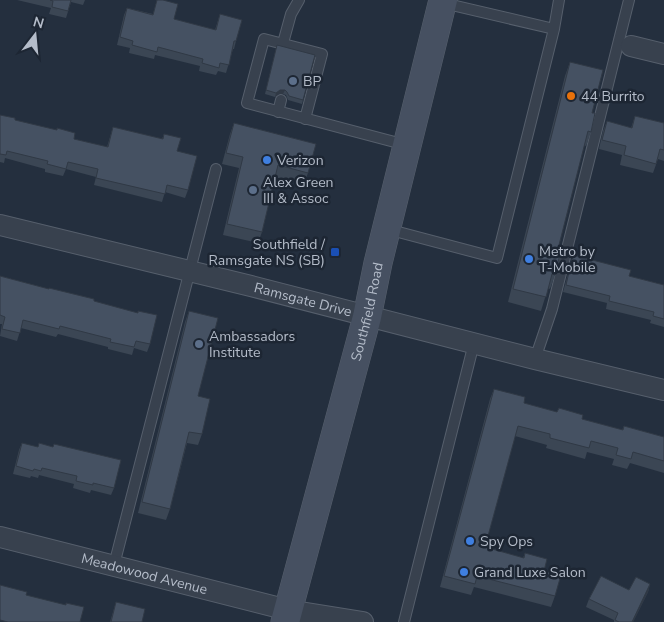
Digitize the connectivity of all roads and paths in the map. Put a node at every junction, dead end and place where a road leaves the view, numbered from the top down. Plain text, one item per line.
1 (299, 0) edge
2 (559, 0) edge
3 (629, 0) edge
4 (439, 1) edge
5 (554, 29) junction
6 (282, 44) junction
7 (631, 46) dead end
8 (664, 54) edge
9 (282, 100) dead end
10 (278, 112) junction
11 (305, 119) junction
12 (407, 145) junction
13 (216, 169) dead end
14 (0, 224) edge
15 (386, 228) junction
16 (190, 271) junction
17 (367, 317) junction
18 (474, 343) junction
19 (535, 359) junction
20 (664, 390) edge
21 (0, 538) edge
22 (114, 565) junction
23 (287, 616) edge
24 (363, 622) edge
25 (404, 622) edge

1 - 6 lane
2 - 5 lane
3 - 19 lane
4 - 5 lane
4 - 12 main road, Southfield Road
5 - 15 lane
6 - 10 lane
6 - 11 lane
7 - 8 street
9 - 10 lane
10 - 11 lane
11 - 12 lane
12 - 15 main road, Southfield Road
13 - 16 lane
14 - 16 street, Ramsgate Drive
15 - 17 main road, Southfield Road
16 - 17 street, Ramsgate Drive
16 - 22 lane
17 - 18 street, Ramsgate Drive
17 - 23 main road, Southfield Road
18 - 19 street, Ramsgate Drive
18 - 25 lane
19 - 20 street, Ramsgate Drive
21 - 22 street, Meadowood Avenue
22 - 23 street, Meadowood Avenue
23 - 24 street, Meadowood Avenue

